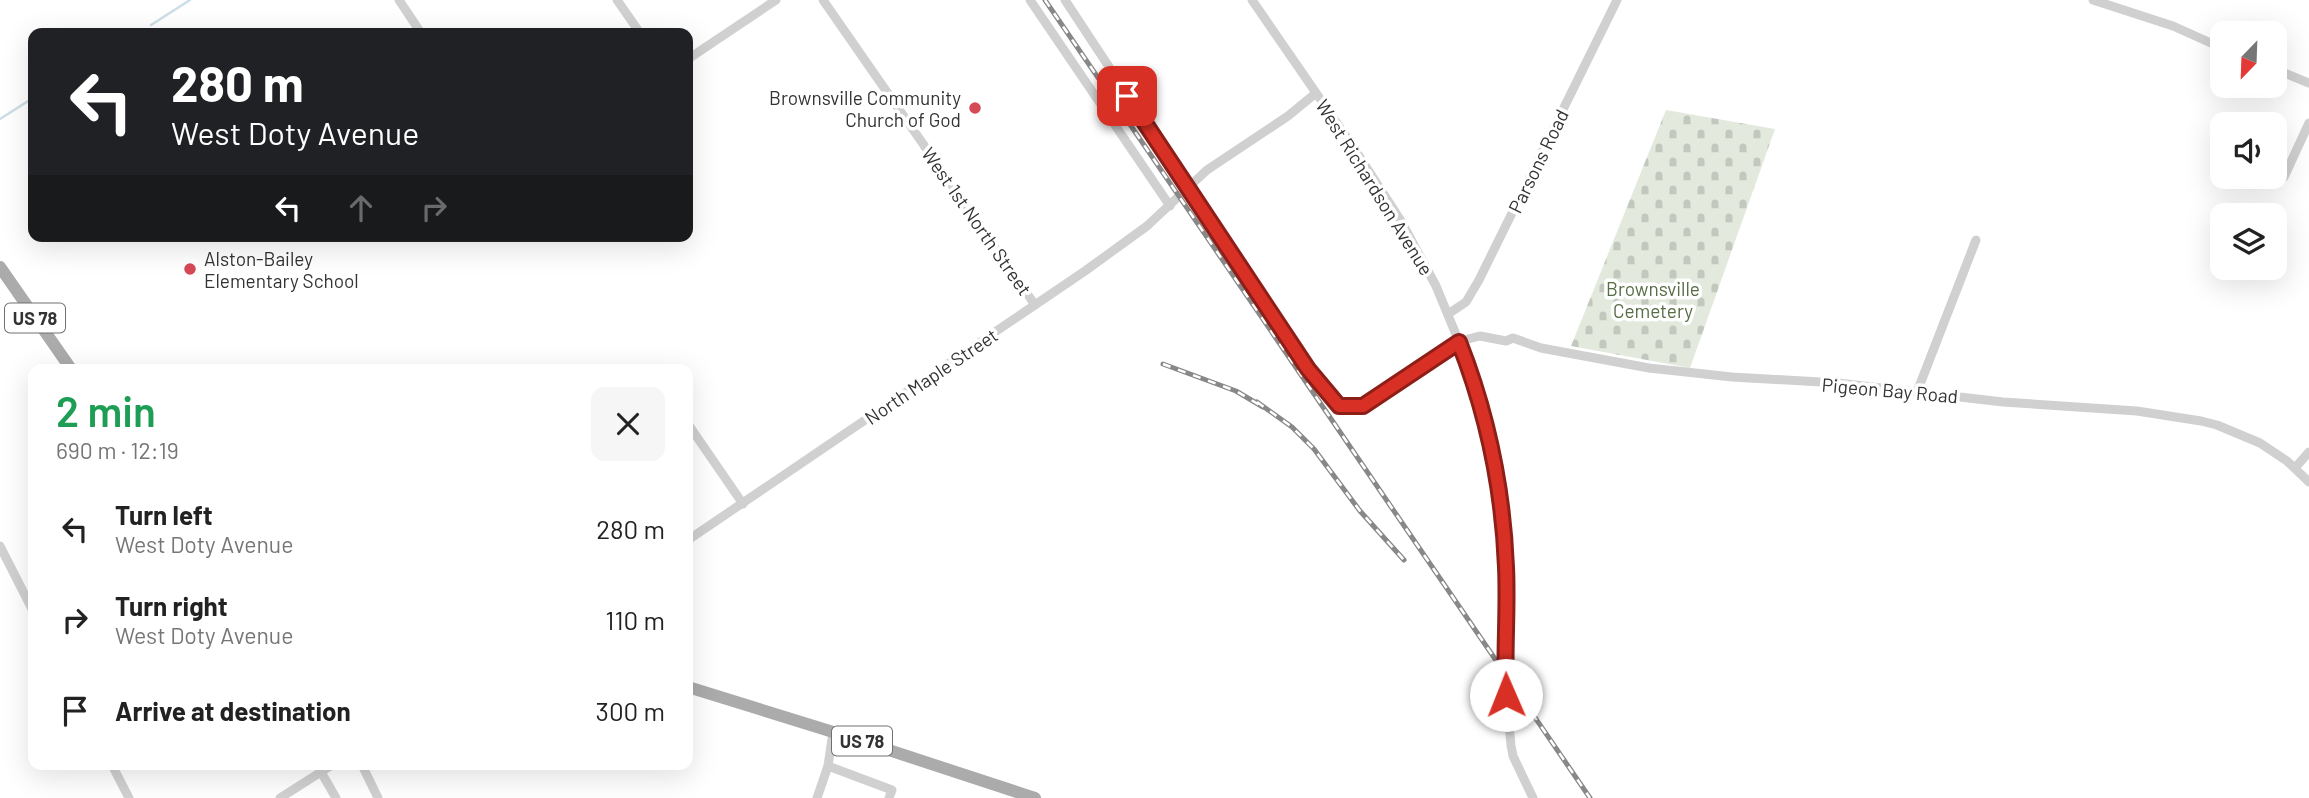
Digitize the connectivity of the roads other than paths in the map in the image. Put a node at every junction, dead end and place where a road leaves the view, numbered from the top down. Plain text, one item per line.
1 (399, 0) edge
2 (617, 0) edge
3 (776, 0) edge
4 (823, 0) edge
5 (1030, 0) edge
6 (1065, 0) edge
7 (1252, 0) edge
8 (1617, 0) edge
9 (2093, 0) edge
10 (418, 28) edge
11 (637, 28) edge
12 (2210, 43) edge
13 (693, 56) edge
14 (2287, 74) edge
15 (2309, 83) edge
16 (1316, 93) junction
17 (2309, 123) edge
18 (2287, 171) edge
19 (1187, 188) junction
20 (1170, 206) junction
21 (1976, 240) dead end
22 (0, 267) edge
23 (1035, 305) junction
24 (1448, 314) junction
25 (1459, 342) junction
26 (68, 364) edge
27 (1917, 392) junction
28 (693, 431) edge
29 (2309, 452) edge
30 (2295, 468) junction
31 (2309, 482) edge
32 (743, 504) junction
33 (693, 537) edge
34 (0, 546) edge
35 (28, 601) edge
36 (693, 689) edge
37 (833, 732) junction
38 (828, 766) junction
39 (115, 770) edge
40 (324, 770) edge
41 (364, 770) edge
42 (321, 772) junction
43 (817, 797) edge
44 (130, 798) edge
45 (279, 798) edge
46 (336, 798) edge
47 (378, 798) edge
48 (889, 798) edge
49 (1035, 798) edge
50 (1533, 798) edge

1 - 10 street
2 - 11 street
3 - 13 street
4 - 23 street, West 1st North Street
5 - 20 street
6 - 19 street
7 - 16 street, West Richardson Avenue
8 - 24 street, Parsons Road
9 - 12 street
14 - 15 street
16 - 19 street, North Maple Street
16 - 24 street, West Richardson Avenue
17 - 18 street
19 - 20 street, North Maple Street
19 - 25 street
20 - 23 street, North Maple Street
21 - 27 street
22 - 26 main road, US 78
23 - 32 street, North Maple Street
24 - 25 street, West Richardson Avenue
25 - 27 street, Pigeon Bay Road
25 - 50 street, West Richardson Avenue
27 - 30 street, Pigeon Bay Road
28 - 32 street
29 - 30 street
30 - 31 street, Pigeon Bay Road
32 - 33 street, North Maple Street
34 - 35 street
36 - 37 main road, US 78
37 - 38 street
37 - 49 main road, US 78
38 - 43 street
38 - 48 street
39 - 44 street
40 - 42 street
41 - 47 street
42 - 45 street
42 - 46 street

